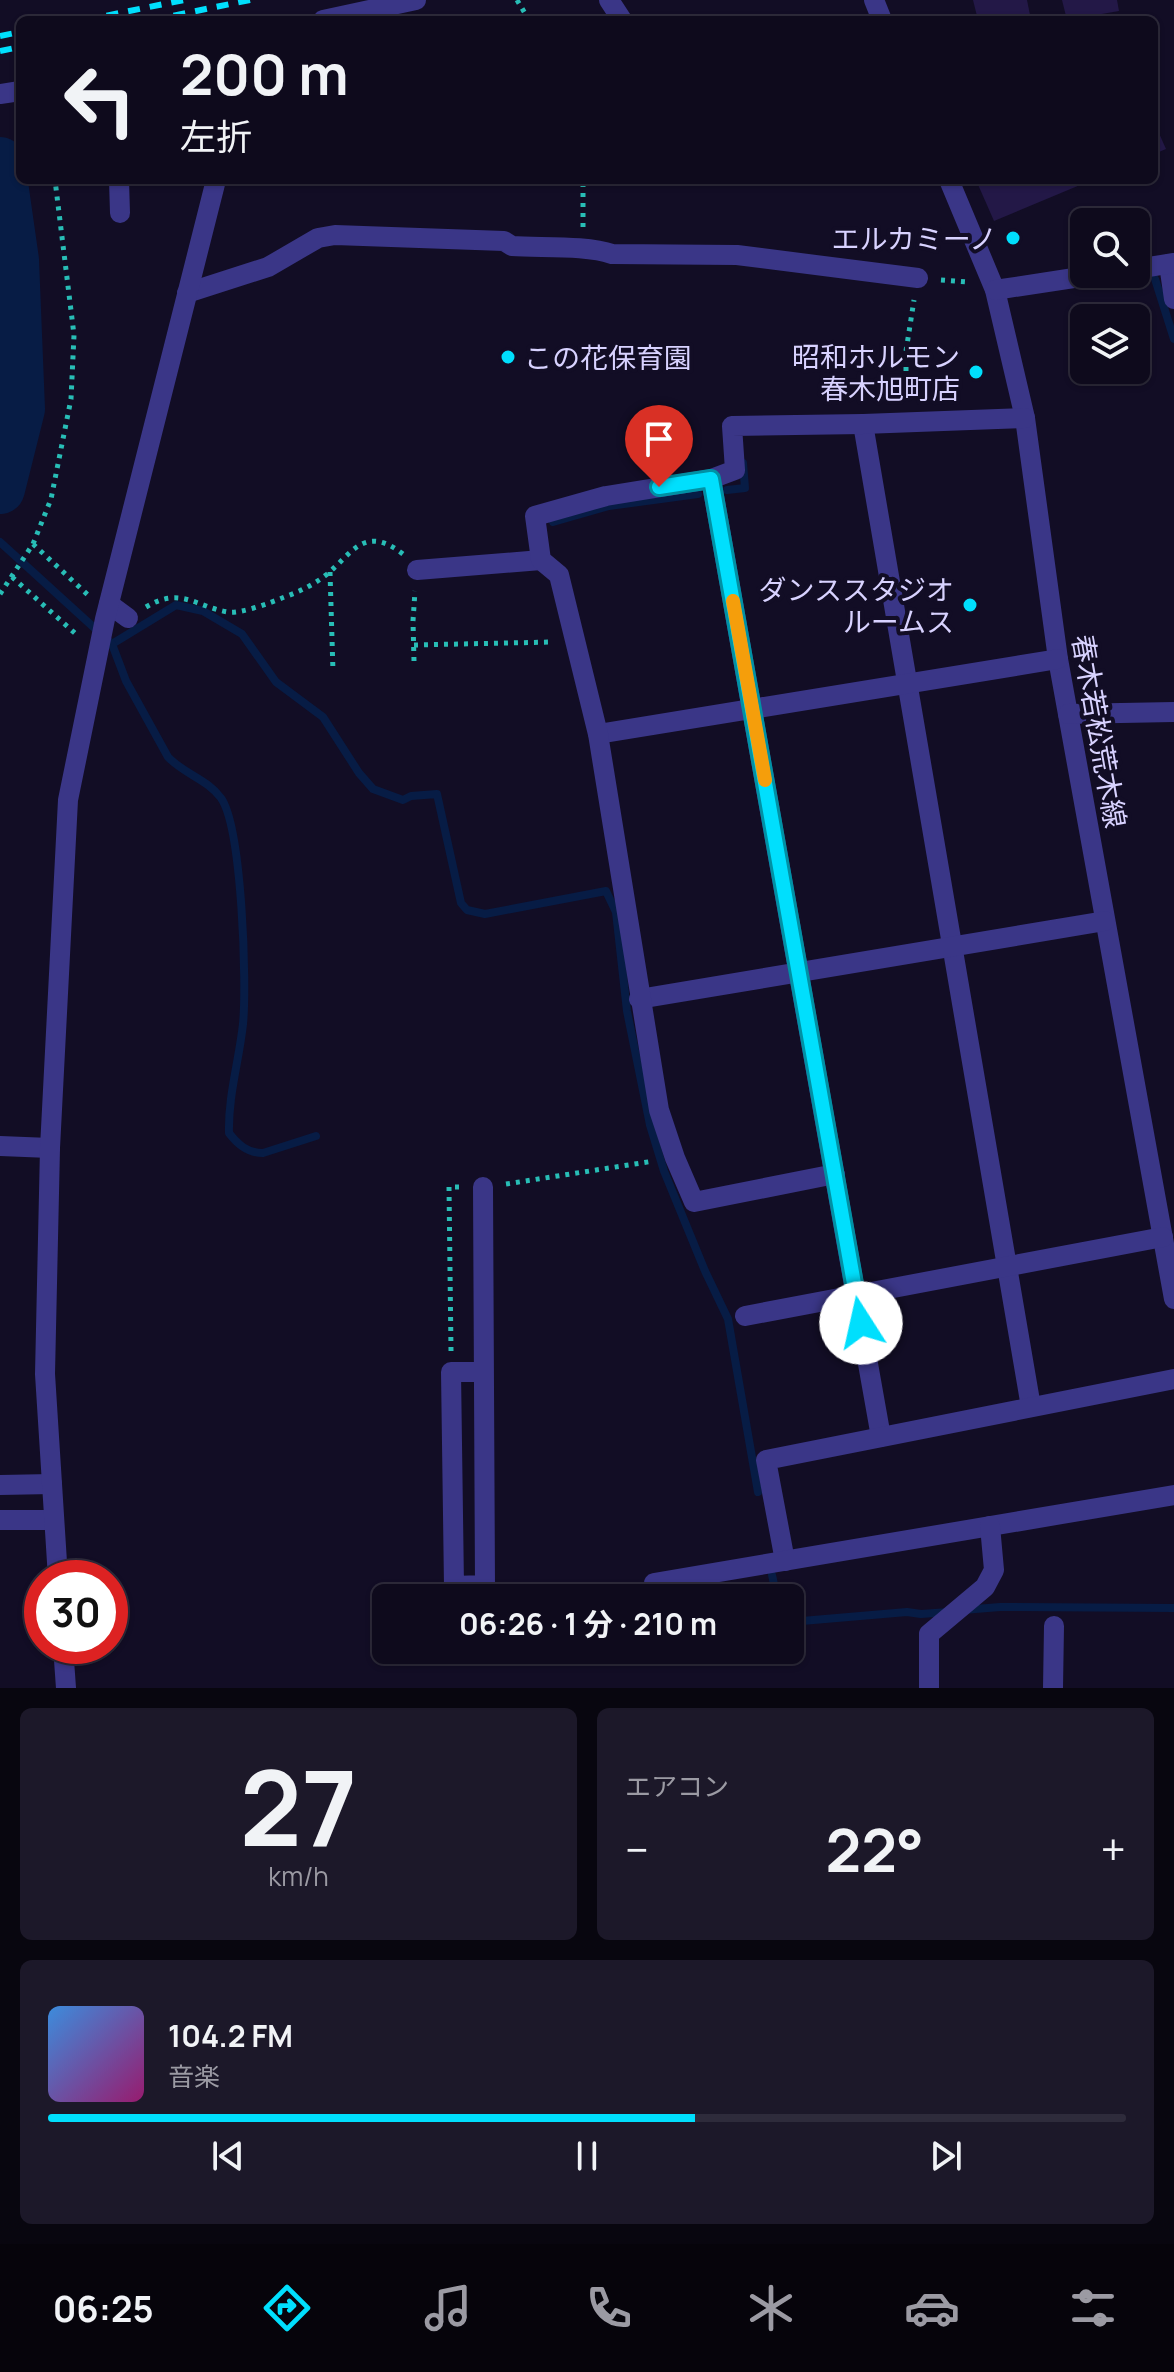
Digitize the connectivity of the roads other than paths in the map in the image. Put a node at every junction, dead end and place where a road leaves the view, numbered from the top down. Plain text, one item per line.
1 (416, 0) edge
2 (342, 16) edge
3 (119, 184) edge
4 (215, 184) edge
5 (951, 184) edge
6 (120, 213) dead end
7 (1172, 263) edge
8 (1150, 267) edge
9 (918, 278) road end
10 (1070, 278) edge
11 (994, 287) junction
12 (187, 293) junction
13 (1174, 299) edge
14 (1025, 418) junction
15 (863, 424) junction
16 (711, 479) junction
17 (541, 560) junction
18 (417, 570) road end
19 (107, 611) junction
20 (128, 618) road end
21 (1058, 659) junction
22 (907, 683) junction
23 (752, 709) junction
24 (1174, 712) edge
25 (1068, 714) junction
26 (598, 734) junction
27 (1105, 921) junction
28 (953, 947) junction
29 (799, 972) junction
30 (639, 999) junction
31 (0, 1146) edge
32 (50, 1148) junction
33 (835, 1174) junction
34 (483, 1187) road end
35 (1168, 1248) edge
36 (1007, 1267) junction
37 (856, 1295) junction
38 (1174, 1299) edge
39 (745, 1316) dead end
40 (483, 1372) junction
41 (1174, 1379) edge
42 (1031, 1407) junction
43 (881, 1437) junction
44 (52, 1484) junction
45 (0, 1485) edge
46 (1174, 1495) edge
47 (0, 1520) edge
48 (54, 1520) junction
49 (990, 1526) junction
50 (57, 1560) edge
51 (785, 1561) junction
52 (654, 1583) dead end
53 (1054, 1626) dead end
54 (64, 1664) edge
55 (66, 1688) edge
56 (929, 1688) edge
57 (1053, 1688) edge

1 - 2 street
3 - 6 street
4 - 12 street
5 - 11 street, 春木若松荒木線
7 - 8 street
7 - 13 street
9 - 12 street
10 - 11 street
11 - 14 street, 春木若松荒木線
12 - 19 street
14 - 15 street
14 - 21 street, 春木若松荒木線
15 - 16 street
15 - 22 street
16 - 17 street
16 - 23 street
17 - 18 street
17 - 26 street
19 - 20 street
19 - 32 street
21 - 22 street
21 - 25 street, 春木若松荒木線
22 - 23 street
22 - 28 street
23 - 26 street
23 - 29 street
24 - 25 street
25 - 27 street, 春木若松荒木線
26 - 30 street
27 - 28 street
27 - 35 street, 春木若松荒木線
28 - 29 street
28 - 36 street
29 - 30 street
29 - 33 street
30 - 33 street
31 - 32 street
32 - 44 street
33 - 37 street
34 - 40 street
35 - 36 street
35 - 38 street, 春木若松荒木線
36 - 37 street
36 - 42 street
37 - 39 street
37 - 43 street
40 - 40 street
41 - 42 street
42 - 43 street
43 - 51 street
44 - 45 street
44 - 48 street
46 - 49 street
47 - 48 street
48 - 50 street
49 - 51 street
49 - 56 street
51 - 52 street
53 - 57 street
54 - 55 street

